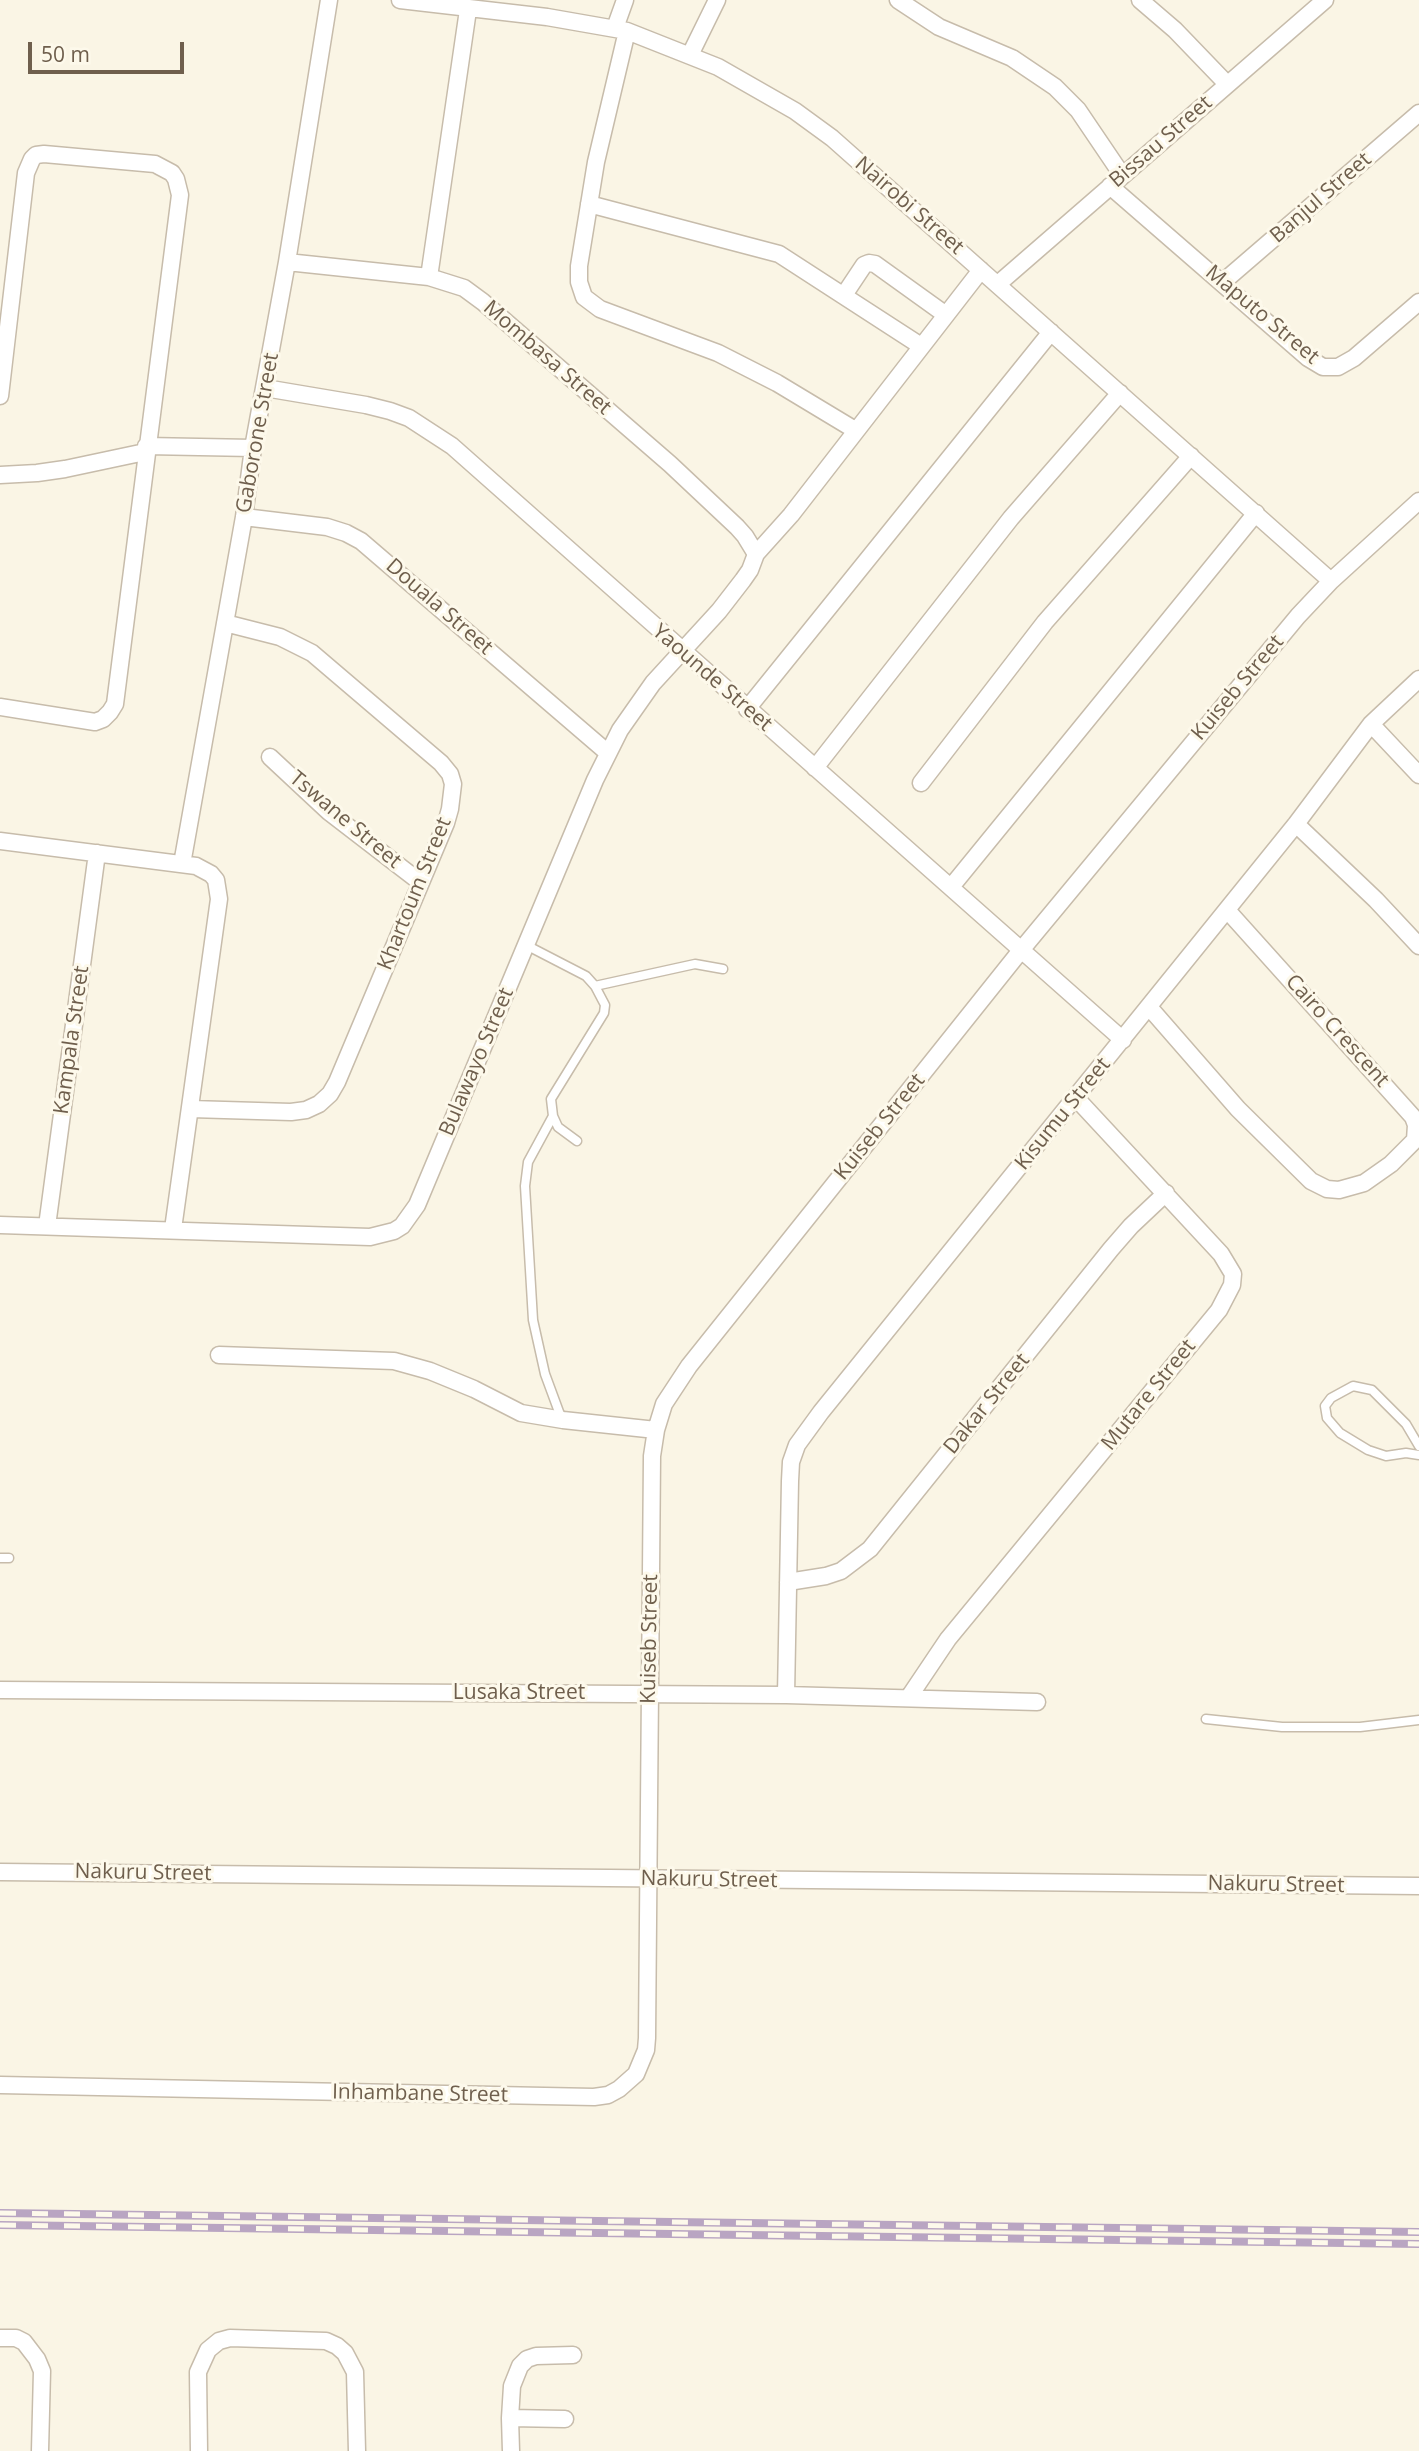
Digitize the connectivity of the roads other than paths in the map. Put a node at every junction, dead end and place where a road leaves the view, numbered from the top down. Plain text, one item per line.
1 (329, 0) edge
2 (400, 0) edge
3 (625, 0) edge
4 (717, 0) edge
5 (898, 0) edge
6 (1140, 0) edge
7 (1325, 0) edge
8 (468, 10) junction
9 (621, 29) junction
10 (690, 55) junction
11 (1227, 84) junction
12 (1419, 113) edge
13 (1122, 175) junction
14 (1110, 186) junction
15 (589, 204) junction
16 (287, 262) junction
17 (981, 270) junction
18 (429, 277) junction
19 (1223, 282) junction
20 (998, 285) junction
21 (844, 295) junction
22 (1419, 302) edge
23 (946, 315) junction
24 (1051, 332) junction
25 (921, 346) junction
26 (265, 388) junction
27 (1120, 393) junction
28 (0, 397) edge
29 (855, 430) junction
30 (253, 448) junction
31 (146, 449) junction
32 (1191, 456) junction
33 (0, 475) edge
34 (1419, 501) edge
35 (1256, 513) junction
36 (244, 517) junction
37 (756, 554) junction
38 (1331, 581) junction
39 (225, 624) junction
40 (681, 651) junction
41 (1419, 679) edge
42 (0, 707) edge
43 (747, 709) junction
44 (1371, 724) junction
45 (608, 752) junction
46 (270, 757) dead end
47 (815, 768) junction
48 (1419, 775) edge
49 (921, 783) dead end
50 (1296, 824) junction
51 (0, 841) edge
52 (97, 853) junction
53 (183, 864) junction
54 (421, 882) junction
55 (951, 887) junction
56 (1227, 910) junction
57 (526, 944) junction
58 (1419, 946) edge
59 (1022, 949) junction
60 (723, 969) dead end
61 (595, 986) junction
62 (1149, 1007) junction
63 (1123, 1040) junction
64 (1076, 1098) junction
65 (191, 1109) junction
66 (553, 1115) junction
67 (577, 1141) dead end
68 (1166, 1193) junction
69 (0, 1225) edge
70 (47, 1226) junction
71 (173, 1229) junction
72 (219, 1355) dead end
73 (562, 1420) junction
74 (656, 1430) junction
75 (1419, 1446) edge
76 (1419, 1455) edge
77 (788, 1582) junction
78 (0, 1690) edge
79 (649, 1694) junction
80 (786, 1695) junction
81 (909, 1697) junction
82 (1037, 1702) dead end
83 (1206, 1719) dead end
84 (1419, 1720) edge
85 (0, 1872) edge
86 (647, 1879) junction
87 (1419, 1886) edge
88 (0, 2085) edge
89 (0, 2338) edge
90 (573, 2355) dead end
91 (510, 2418) junction
92 (565, 2419) dead end
93 (40, 2451) edge
94 (199, 2451) edge
95 (357, 2451) edge
96 (511, 2451) edge

1 - 16 street, Gaborone Street
2 - 8 street, Nairobi Street
3 - 9 street
4 - 10 street
5 - 13 street
6 - 11 street
7 - 11 street, Bissau Street
8 - 9 street, Nairobi Street
8 - 18 street
9 - 10 street, Nairobi Street
9 - 15 street
10 - 17 street, Nairobi Street
11 - 13 street, Bissau Street
12 - 19 street, Banjul Street
13 - 14 street, Bissau Street
14 - 19 street, Maputo Street
14 - 20 street, Bissau Street
15 - 21 street
15 - 29 street
16 - 18 street, Mombasa Street
16 - 26 street, Gaborone Street
17 - 20 street, Nairobi Street
17 - 23 street, Bulawayo Street
18 - 37 street, Mombasa Street
19 - 22 street, Maputo Street
20 - 24 street, Nairobi Street
21 - 23 street
21 - 25 street
23 - 25 street, Bulawayo Street
24 - 27 street, Nairobi Street
24 - 43 street
25 - 29 street, Bulawayo Street
26 - 30 street, Gaborone Street
26 - 40 street, Yaounde Street
27 - 32 street, Nairobi Street
27 - 47 street
28 - 31 street
29 - 37 street, Bulawayo Street
30 - 31 street
30 - 36 street, Gaborone Street
31 - 33 street
31 - 42 street
32 - 35 street, Nairobi Street
32 - 49 street
34 - 38 street, Kuiseb Street
35 - 38 street, Nairobi Street
35 - 55 street
36 - 39 street, Gaborone Street
36 - 45 street, Douala Street
37 - 40 street, Bulawayo Street
38 - 59 street, Kuiseb Street
39 - 53 street, Gaborone Street
39 - 54 street, Khartoum Street
40 - 43 street, Yaounde Street
40 - 45 street, Bulawayo Street
41 - 44 street, Kisumu Street
43 - 47 street, Yaounde Street
44 - 48 street
44 - 50 street, Kisumu Street
45 - 57 street, Bulawayo Street
46 - 54 street, Tswane Street
47 - 55 street, Yaounde Street
50 - 56 street, Kisumu Street
50 - 58 street
51 - 52 street
52 - 53 street
52 - 70 street, Kampala Street
53 - 65 street
54 - 65 street, Khartoum Street
55 - 59 street, Yaounde Street
56 - 62 street, Kisumu Street
56 - 62 street, Cairo Crescent
57 - 61 lane
57 - 71 street, Bulawayo Street
59 - 63 street, Yaounde Street
59 - 74 street, Kuiseb Street
60 - 61 lane
61 - 66 lane
62 - 63 street, Kisumu Street
63 - 64 street, Kisumu Street
64 - 68 street, Mutare Street
64 - 77 street, Kisumu Street
65 - 71 street
66 - 67 lane
66 - 73 lane
68 - 77 street, Dakar Street
68 - 81 street, Mutare Street
69 - 70 street, Bulawayo Street
70 - 71 street, Bulawayo Street
72 - 73 street
73 - 74 street
74 - 79 street, Kuiseb Street
75 - 76 lane
77 - 80 street, Kisumu Street
78 - 79 street, Lusaka Street
79 - 80 street, Lusaka Street
79 - 86 street, Kuiseb Street
80 - 81 street, Lusaka Street
81 - 82 street, Lusaka Street
83 - 84 lane
85 - 86 street, Nakuru Street
86 - 87 street, Nakuru Street
86 - 88 street, Inhambane Street
89 - 93 street
90 - 91 street
91 - 92 street
91 - 96 street
94 - 95 street

